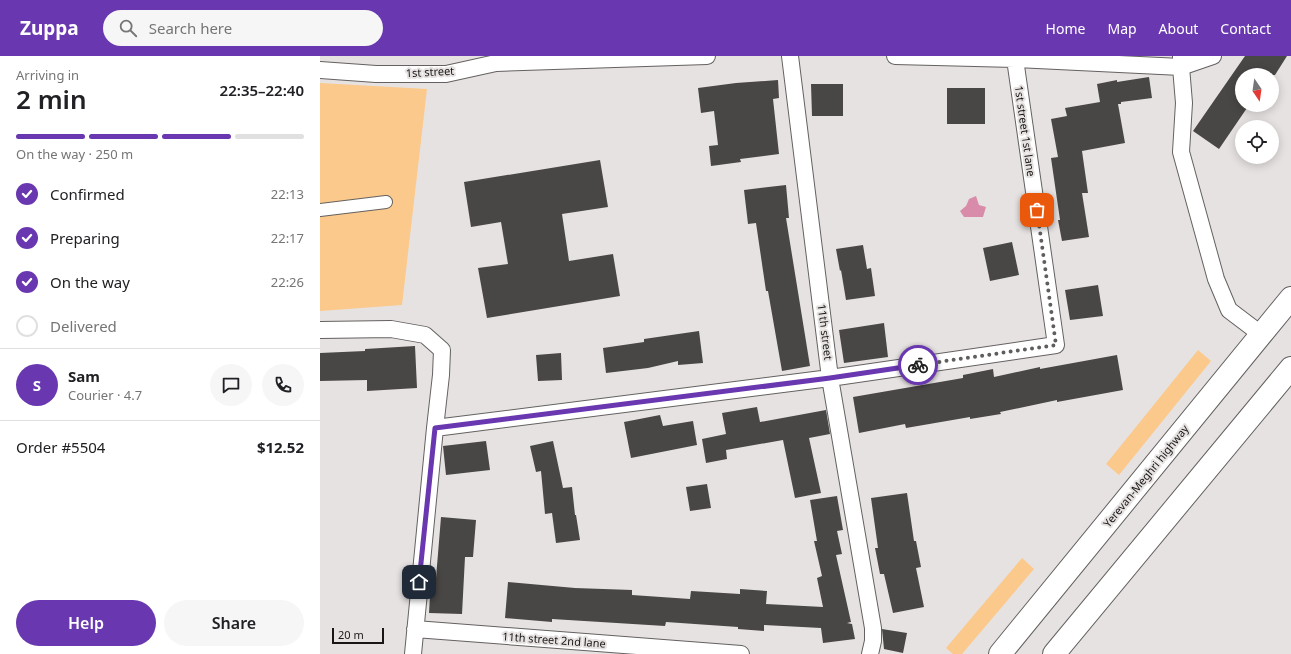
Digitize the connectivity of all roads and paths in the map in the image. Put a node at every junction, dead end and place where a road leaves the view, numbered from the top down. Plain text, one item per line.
1 (707, 56) edge
2 (790, 56) edge
3 (895, 56) edge
4 (1213, 56) edge
5 (1015, 59) junction
6 (1181, 62) edge
7 (320, 70) edge
8 (386, 202) dead end
9 (320, 210) edge
10 (1291, 298) edge
11 (320, 330) edge
12 (1262, 335) junction
13 (1291, 368) edge
14 (830, 378) junction
15 (435, 428) junction
16 (415, 629) junction
17 (413, 654) edge
18 (741, 654) edge
19 (870, 654) edge
20 (1000, 654) edge
21 (1054, 654) edge

1 - 7 street, 1st street
2 - 14 street, 11th street
3 - 5 street
4 - 6 street
5 - 6 street
5 - 14 street, 1st street 1st lane
6 - 12 street
8 - 9 street
10 - 12 highway, Yerevan-Meghri highway
11 - 15 street
12 - 20 highway, Yerevan-Meghri highway
13 - 21 highway
14 - 15 street
14 - 19 street, 11th street
15 - 16 street
16 - 17 street
16 - 18 street, 11th street 2nd lane

